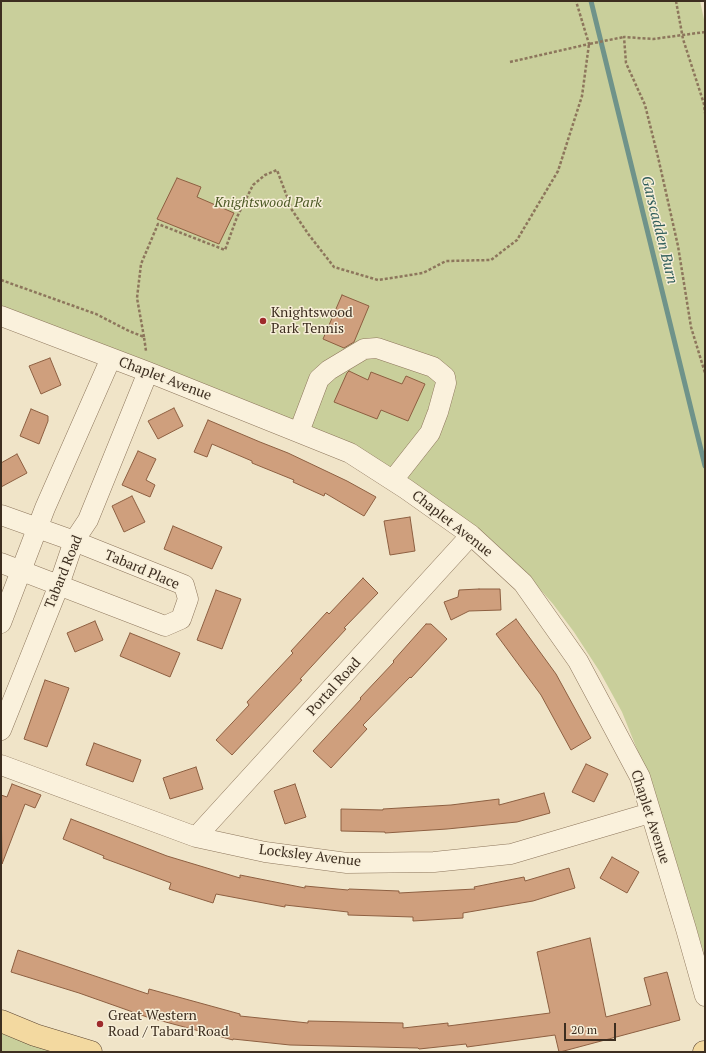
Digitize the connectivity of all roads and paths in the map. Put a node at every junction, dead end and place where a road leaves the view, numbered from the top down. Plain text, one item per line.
1 (576, 1) edge
2 (676, 1) edge
3 (705, 32) edge
4 (682, 35) junction
5 (624, 37) junction
6 (588, 44) junction
7 (510, 62) dead end
8 (705, 113) edge
9 (1, 280) edge
10 (1, 316) edge
11 (144, 337) junction
12 (111, 358) junction
13 (148, 372) junction
14 (705, 373) edge
15 (299, 432) junction
16 (393, 480) junction
17 (1, 515) edge
18 (37, 528) junction
19 (471, 535) junction
20 (74, 541) junction
21 (1, 563) edge
22 (21, 571) junction
23 (59, 585) junction
24 (1, 623) edge
25 (1, 730) edge
26 (1, 765) edge
27 (650, 813) junction
28 (196, 837) junction
29 (705, 996) edge
30 (1, 1021) edge
31 (90, 1052) edge

1 - 6 path
2 - 4 path
3 - 4 path
4 - 5 path
4 - 8 path
5 - 6 path
5 - 14 path
6 - 7 path
6 - 11 path
9 - 11 path
10 - 12 street, Chaplet Avenue
11 - 13 path
12 - 13 street, Chaplet Avenue
12 - 18 street
13 - 15 street, Chaplet Avenue
13 - 20 street, Tabard Road
15 - 16 street, Chaplet Avenue
15 - 16 street
16 - 19 street, Chaplet Avenue
17 - 18 street, Tabard Place
18 - 20 street, Tabard Place
18 - 22 street
19 - 27 street, Chaplet Avenue
19 - 28 street, Portal Road
20 - 23 street, Tabard Road
20 - 23 street, Tabard Place
21 - 22 street, Tabard Place
22 - 23 street, Tabard Place
22 - 24 street
23 - 25 street, Tabard Road
26 - 28 street, Locksley Avenue
27 - 28 street, Locksley Avenue
27 - 29 street, Chaplet Avenue
30 - 31 main road

